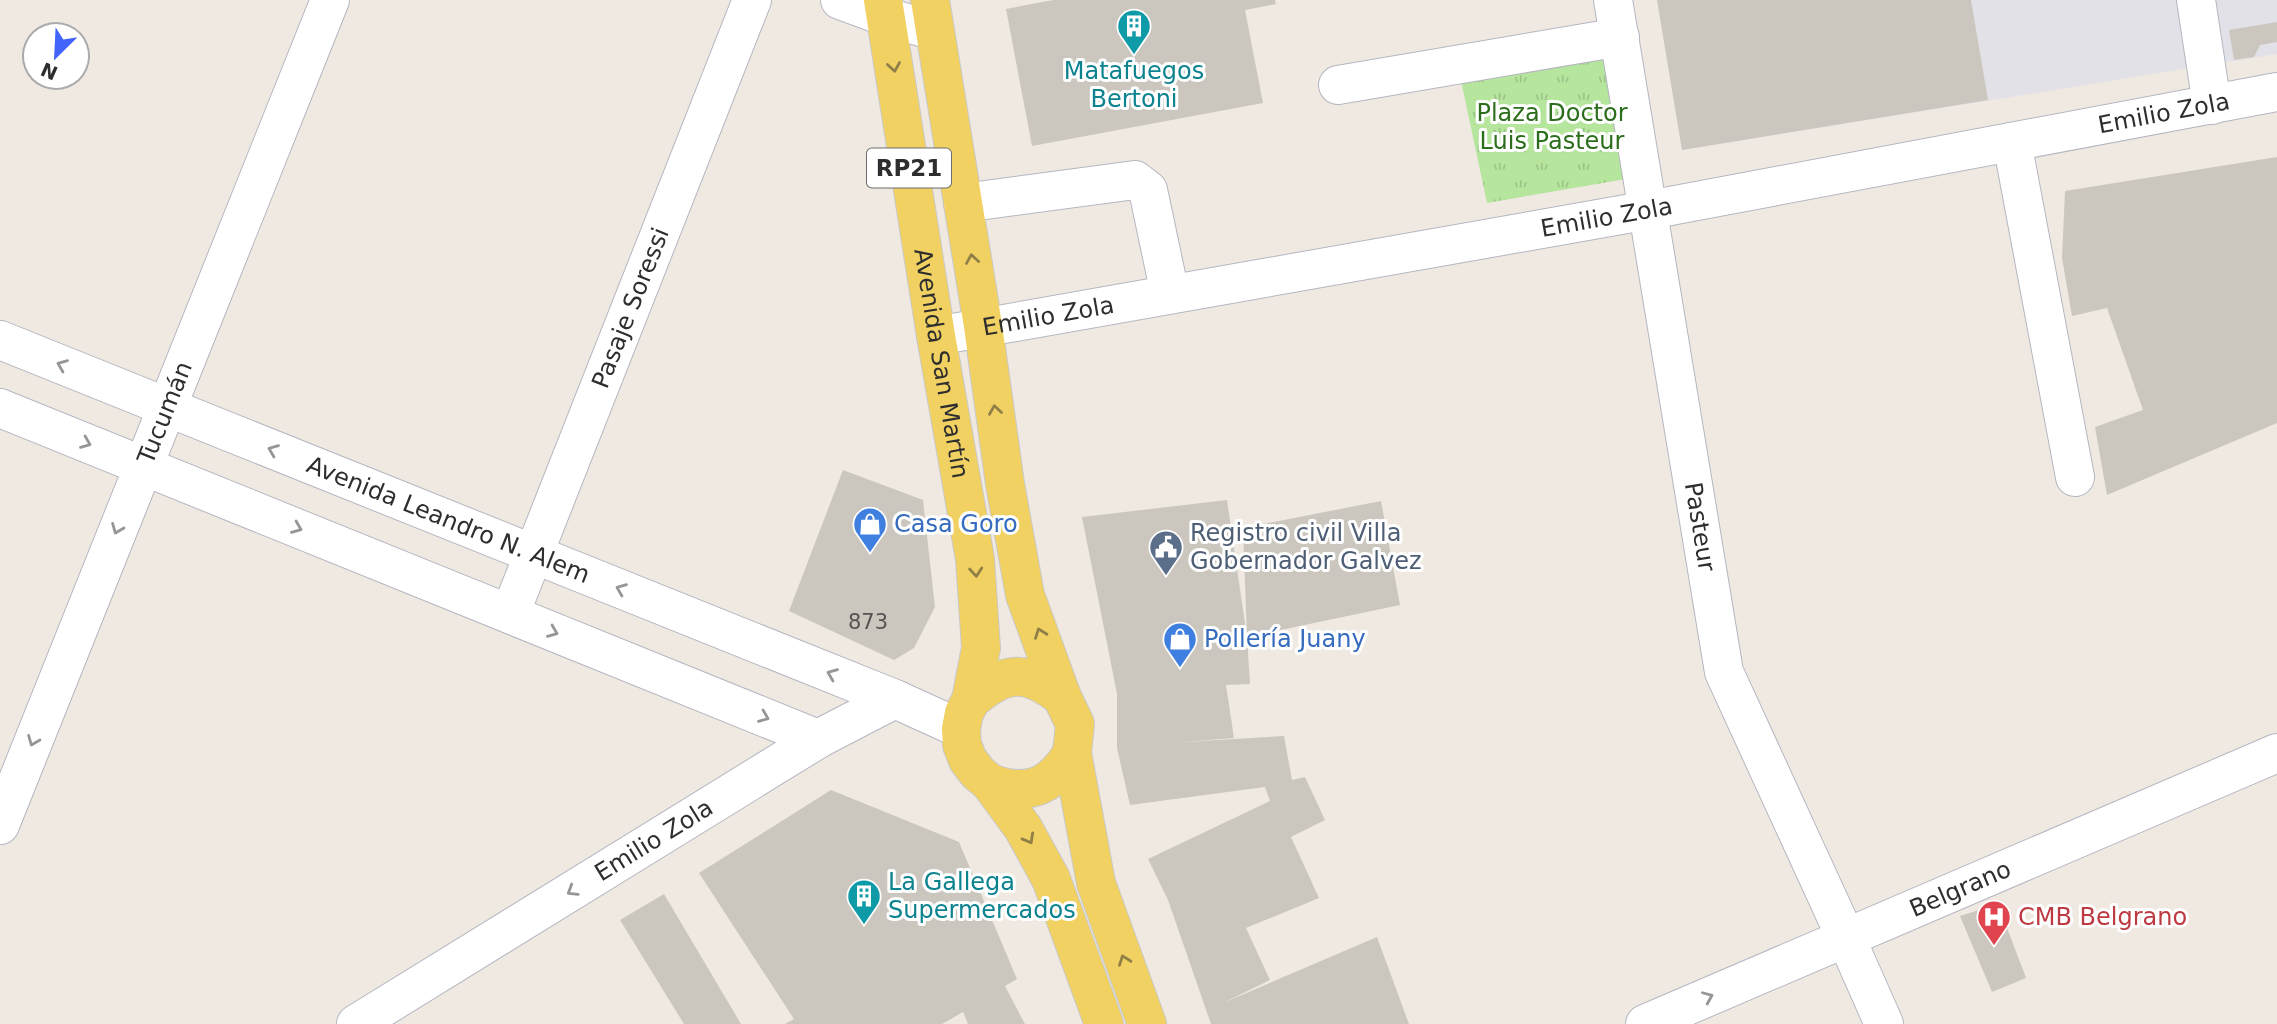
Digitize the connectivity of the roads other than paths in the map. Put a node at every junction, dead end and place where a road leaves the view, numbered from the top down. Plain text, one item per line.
1 (330, 0) edge
2 (752, 0) edge
3 (840, 0) edge
4 (1613, 0) edge
5 (2196, 0) edge
6 (885, 9) edge
7 (933, 16) edge
8 (1620, 37) junction
9 (1338, 85) dead end
10 (2277, 92) edge
11 (2212, 105) junction
12 (2012, 142) junction
13 (963, 202) junction
14 (1648, 210) junction
15 (1170, 294) junction
16 (983, 326) junction
17 (936, 336) junction
18 (0, 340) edge
19 (166, 406) junction
20 (0, 408) edge
21 (142, 466) junction
22 (2075, 477) dead end
23 (534, 555) junction
24 (510, 614) junction
25 (1062, 697) junction
26 (895, 699) junction
27 (966, 714) junction
28 (818, 739) junction
29 (1072, 753) junction
30 (2277, 753) edge
31 (990, 783) junction
32 (0, 825) edge
33 (1846, 938) junction
34 (402, 1013) edge
35 (356, 1024) edge
36 (1104, 1024) edge
37 (1147, 1024) edge
38 (1645, 1024) edge
39 (1884, 1024) edge

1 - 19 street, Tucumán
2 - 23 street, Pasaje Soressi
3 - 6 street
4 - 8 street, Pasteur
5 - 11 street
6 - 7 street
6 -> 17 main road, Avenida San Martín / RP21
7 - 13 main road, Avenida San Martín / RP21
8 - 9 street
8 - 14 street, Pasteur
10 - 11 street, Emilio Zola
11 - 12 street, Emilio Zola
12 - 14 street, Emilio Zola
12 - 22 street
13 - 15 street
16 -> 13 main road, Avenida San Martín / RP21
14 - 15 street, Emilio Zola
14 - 33 street, Pasteur
15 - 16 street, Emilio Zola
16 - 17 street, Emilio Zola
25 -> 16 main road, Avenida San Martín / RP21
17 -> 27 main road, Avenida San Martín / RP21
19 -> 18 street, Avenida Leandro N. Alem
19 - 21 street, Tucumán
23 -> 19 street, Avenida Leandro N. Alem
20 -> 21 street
21 -> 24 street
21 -> 32 street, Tucumán
23 - 24 street, Pasaje Soressi
26 -> 23 street, Avenida Leandro N. Alem
24 -> 28 street
25 - 27 main road
25 - 29 main road, Avenida San Martín / RP21
26 - 27 street
26 - 28 street, Emilio Zola
27 - 31 main road, Avenida San Martín / RP21
28 -> 34 street, Emilio Zola
29 - 31 main road
37 -> 29 main road, Avenida San Martín / RP21
30 - 33 street, Belgrano
31 -> 36 main road, Avenida San Martín / RP21
38 -> 33 street, Belgrano
33 - 39 street, Pasteur
34 - 35 street, Emilio Zola

